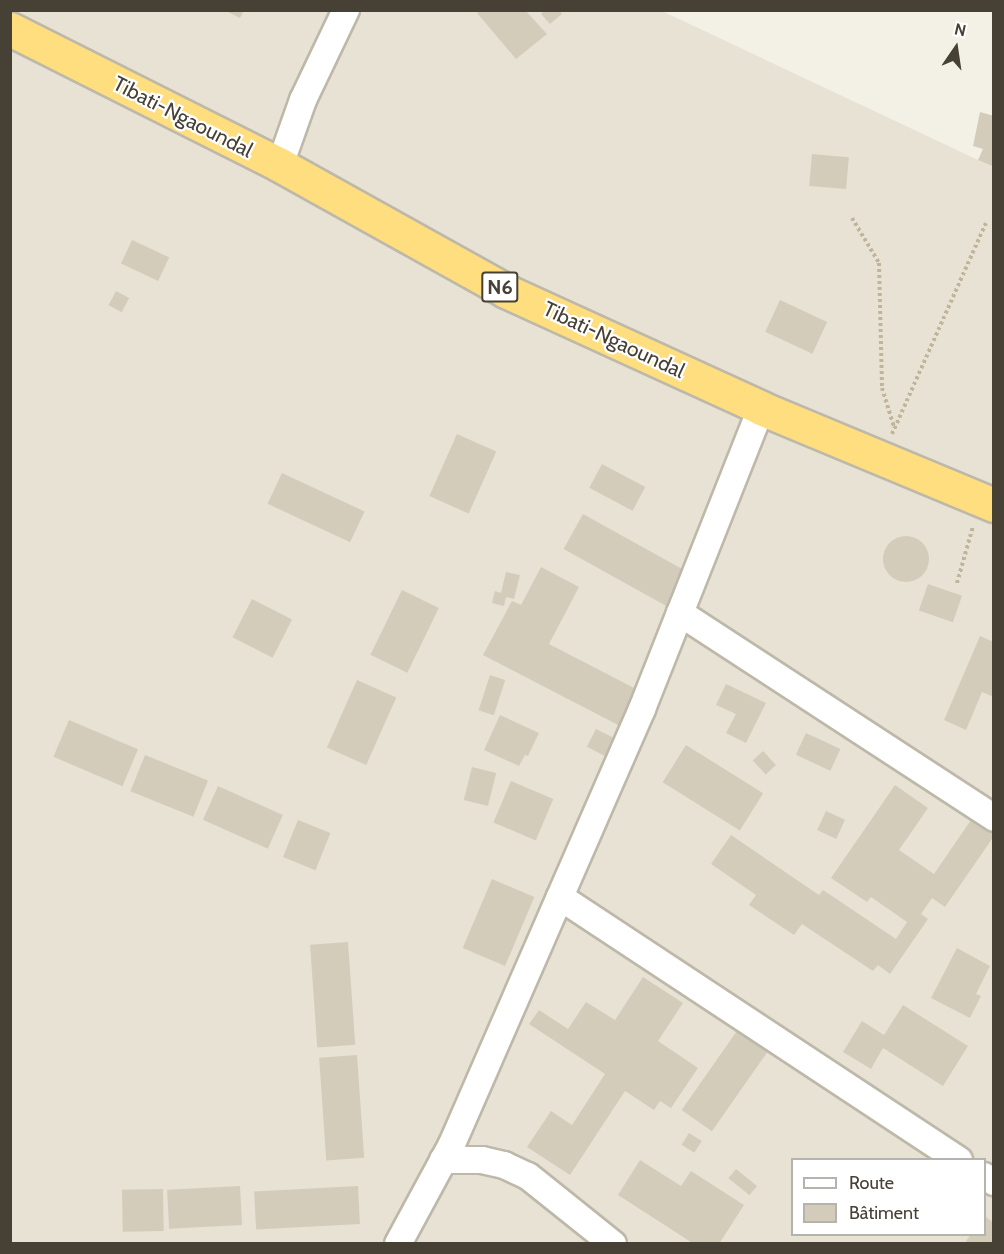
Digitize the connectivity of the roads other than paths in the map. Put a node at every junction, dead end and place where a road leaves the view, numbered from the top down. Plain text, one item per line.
1 (346, 10) edge
2 (14, 32) edge
3 (280, 165) junction
4 (761, 408) junction
5 (993, 505) edge
6 (680, 613) junction
7 (993, 818) edge
8 (560, 897) junction
9 (956, 1158) edge
10 (443, 1160) junction
11 (398, 1244) edge
12 (613, 1244) edge

1 - 3 street
2 - 3 highway, Tibati-Ngaoundal / N6
3 - 4 highway, Tibati-Ngaoundal / N6
4 - 5 highway, Tibati-Ngaoundal / N6
4 - 6 street
6 - 7 street
6 - 8 street
8 - 9 street
8 - 10 street
10 - 11 street
10 - 12 street

